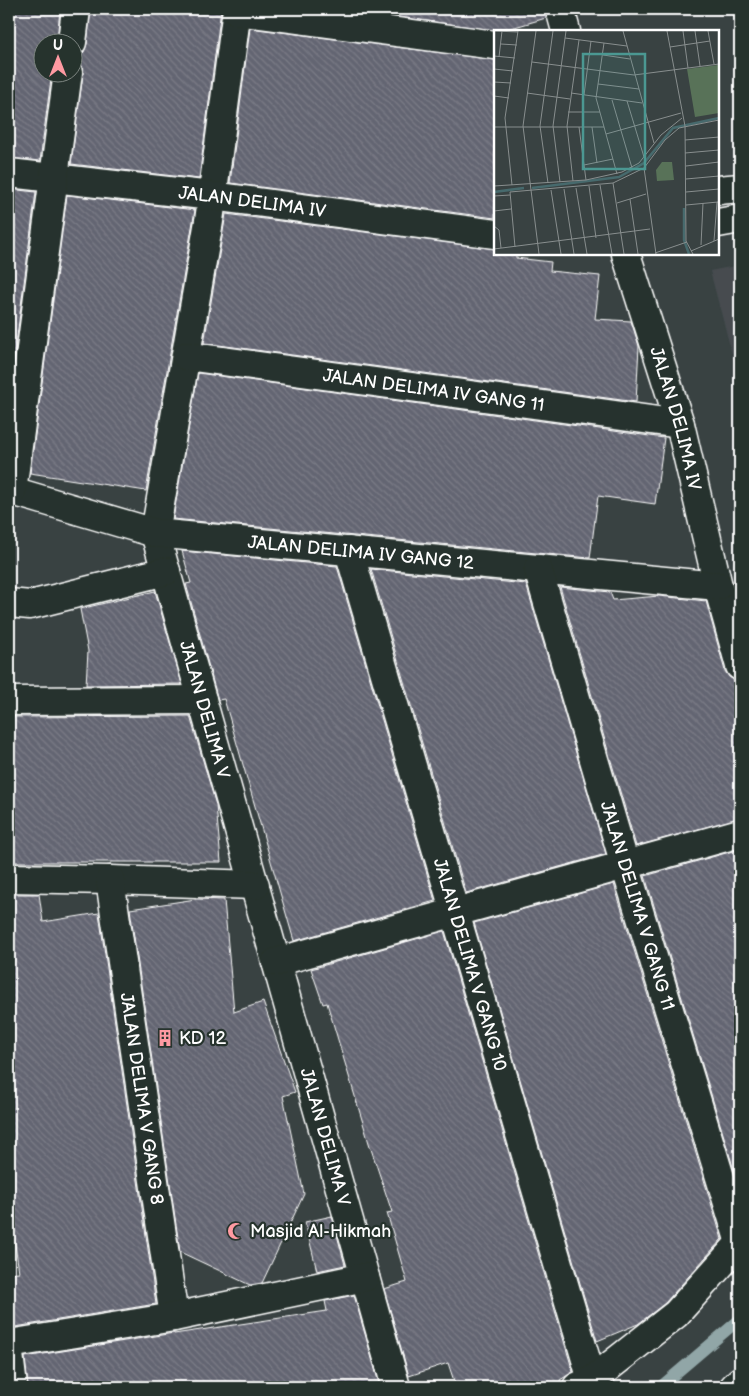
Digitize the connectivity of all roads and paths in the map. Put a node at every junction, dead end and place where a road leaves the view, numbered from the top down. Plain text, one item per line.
1 (76, 9) edge
2 (560, 9) edge
3 (237, 10) edge
4 (566, 30) edge
5 (73, 32) edge
6 (494, 45) edge
7 (67, 82) edge
8 (9, 173) edge
9 (55, 178) junction
10 (740, 188) edge
11 (719, 190) edge
12 (212, 196) junction
13 (740, 219) edge
14 (719, 223) edge
15 (494, 234) edge
16 (626, 255) edge
17 (186, 356) junction
18 (680, 424) junction
19 (10, 491) edge
20 (155, 533) junction
21 (349, 551) junction
22 (538, 569) junction
23 (166, 571) junction
24 (718, 586) junction
25 (9, 603) edge
26 (740, 666) edge
27 (9, 700) edge
28 (202, 700) junction
29 (740, 833) edge
30 (625, 865) junction
31 (9, 878) edge
32 (110, 880) junction
33 (254, 885) junction
34 (456, 912) junction
35 (276, 962) junction
36 (740, 1243) edge
37 (365, 1277) junction
38 (174, 1317) junction
39 (9, 1344) edge
40 (9, 1354) edge
41 (584, 1384) edge
42 (13, 1387) edge
43 (396, 1387) edge

1 - 5 street
2 - 4 street
3 - 6 street
3 - 12 street
7 - 9 street
8 - 9 street, JALAN DELIMA IV
9 - 12 street, JALAN DELIMA IV
9 - 19 street
10 - 11 street
12 - 15 street, JALAN DELIMA IV
12 - 17 street
13 - 14 street
16 - 18 street, JALAN DELIMA IV
17 - 18 street, JALAN DELIMA IV GANG 11
17 - 20 street
18 - 24 street, JALAN DELIMA IV
19 - 20 street, JALAN DELIMA IV GANG 12
20 - 21 street, JALAN DELIMA IV GANG 12
20 - 23 street, JALAN DELIMA V
21 - 22 street, JALAN DELIMA IV GANG 12
21 - 34 street, JALAN DELIMA V GANG 10
22 - 24 street, JALAN DELIMA IV GANG 12
22 - 30 street, JALAN DELIMA V GANG 11
23 - 25 street
23 - 28 street, JALAN DELIMA V
24 - 26 street, JALAN DELIMA IV
27 - 28 street
28 - 33 street, JALAN DELIMA V
29 - 30 street
30 - 34 street
30 - 36 street, JALAN DELIMA V GANG 11
31 - 32 street
32 - 33 street
32 - 38 street, JALAN DELIMA V GANG 8
33 - 35 street, JALAN DELIMA V
34 - 35 street
34 - 41 street, JALAN DELIMA V GANG 10
35 - 37 street, JALAN DELIMA V
36 - 41 street
37 - 38 street
37 - 43 street, JALAN DELIMA V
38 - 39 street
40 - 42 street

